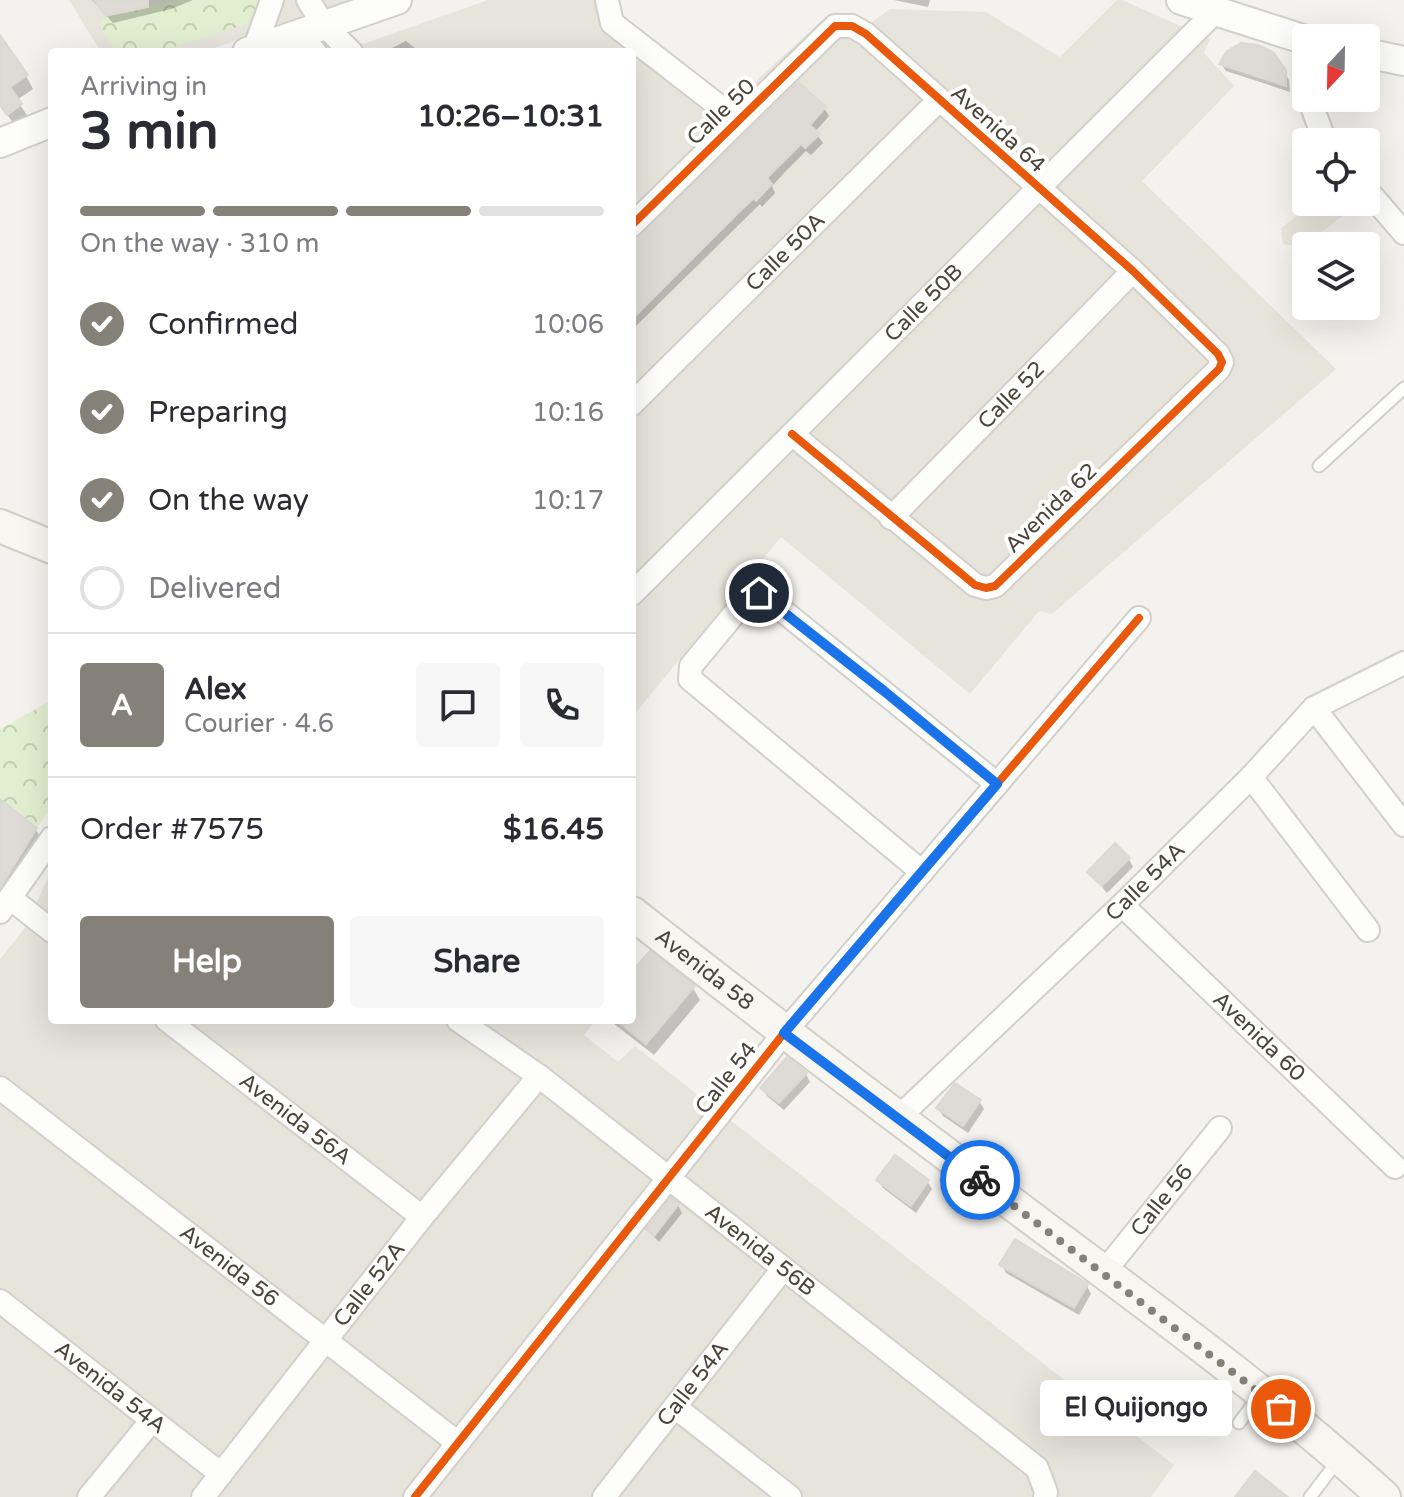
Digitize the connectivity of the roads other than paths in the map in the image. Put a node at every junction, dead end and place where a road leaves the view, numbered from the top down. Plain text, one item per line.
1 (272, 0) edge
2 (397, 0) edge
3 (607, 0) edge
4 (1181, 0) edge
5 (1215, 12) junction
6 (835, 26) joint
7 (311, 27) edge
8 (1292, 36) edge
9 (252, 48) edge
10 (258, 48) edge
11 (345, 48) edge
12 (1380, 56) edge
13 (1404, 61) edge
14 (939, 100) junction
15 (724, 110) dead end
16 (48, 124) edge
17 (0, 143) edge
18 (1037, 189) junction
19 (1380, 205) edge
20 (636, 221) edge
21 (1404, 233) edge
22 (1133, 271) junction
23 (1404, 388) edge
24 (636, 400) edge
25 (792, 434) junction
26 (1319, 466) dead end
27 (891, 518) junction
28 (0, 526) edge
29 (48, 545) edge
30 (636, 590) edge
31 (1139, 618) dead end
32 (1404, 663) edge
33 (1314, 708) junction
34 (1251, 777) junction
35 (997, 784) junction
36 (1404, 825) edge
37 (48, 844) edge
38 (922, 872) junction
39 (5, 905) edge
40 (1122, 905) junction
41 (636, 916) edge
42 (48, 929) edge
43 (1368, 930) dead end
44 (172, 1024) edge
45 (464, 1024) edge
46 (784, 1033) junction
47 (539, 1076) junction
48 (0, 1088) edge
49 (898, 1118) junction
50 (1220, 1128) dead end
51 (1395, 1167) dead end
52 (668, 1180) junction
53 (422, 1217) junction
54 (782, 1270) junction
55 (1104, 1272) junction
56 (0, 1301) edge
57 (326, 1341) junction
58 (1262, 1392) junction
59 (675, 1407) junction
60 (152, 1420) junction
61 (1239, 1423) dead end
62 (458, 1443) junction
63 (1340, 1457) junction
64 (221, 1474) junction
65 (1046, 1495) edge
66 (89, 1497) edge
67 (203, 1497) edge
68 (415, 1497) edge
69 (604, 1497) edge
70 (790, 1497) edge
71 (1310, 1497) edge
72 (1384, 1497) edge

1 - 9 street
2 - 7 street
3 - 15 street
4 - 5 street
5 - 8 street
5 - 18 street, Calle 50B
6 - 14 street, Avenida 64
6 - 20 street, Calle 50
7 - 10 street
7 - 11 street
12 - 13 street
14 - 18 street, Avenida 64
14 - 24 street, Calle 50A
16 - 17 street
18 - 22 street, Avenida 64
18 - 25 street, Calle 50B
19 - 21 street
22 - 27 street, Calle 52
22 - 27 street, Avenida 62
23 - 26 lane
25 - 27 street, Avenida 62
25 - 30 street, Calle 50B
28 - 29 main road
31 - 35 street, Calle 54
32 - 33 street, Calle 54A
33 - 34 street, Calle 54A
33 - 36 street
34 - 40 street, Calle 54A
34 - 43 street
35 - 38 street, Calle 54
35 - 38 street
37 - 39 street
38 - 46 street, Calle 54
39 - 42 street
40 - 49 street, Calle 54A
40 - 51 street, Avenida 60
41 - 46 main road, Avenida 58
44 - 53 street, Avenida 56A
45 - 47 street, Avenida 56B
46 - 49 main road, Avenida 58
46 - 52 street, Calle 54
47 - 52 street, Avenida 56B
47 - 53 street, Calle 52A
48 - 57 street, Avenida 56
49 - 55 main road, Avenida 58
50 - 55 street, Calle 56
52 - 54 street, Avenida 56B
52 - 62 street, Calle 54
53 - 57 street, Calle 52A
54 - 59 street, Calle 54A
54 - 65 street, Avenida 56B
55 - 58 main road, Avenida 58
56 - 60 street, Avenida 54A
57 - 62 street, Avenida 56
57 - 64 street, Calle 52A
58 - 61 lane
58 - 63 main road, Avenida 58
59 - 69 street, Calle 54A
59 - 70 street
60 - 64 street, Avenida 54A
60 - 66 street
62 - 68 street, Calle 54
63 - 71 lane
63 - 72 main road, Avenida 58
64 - 67 street, Calle 52A

